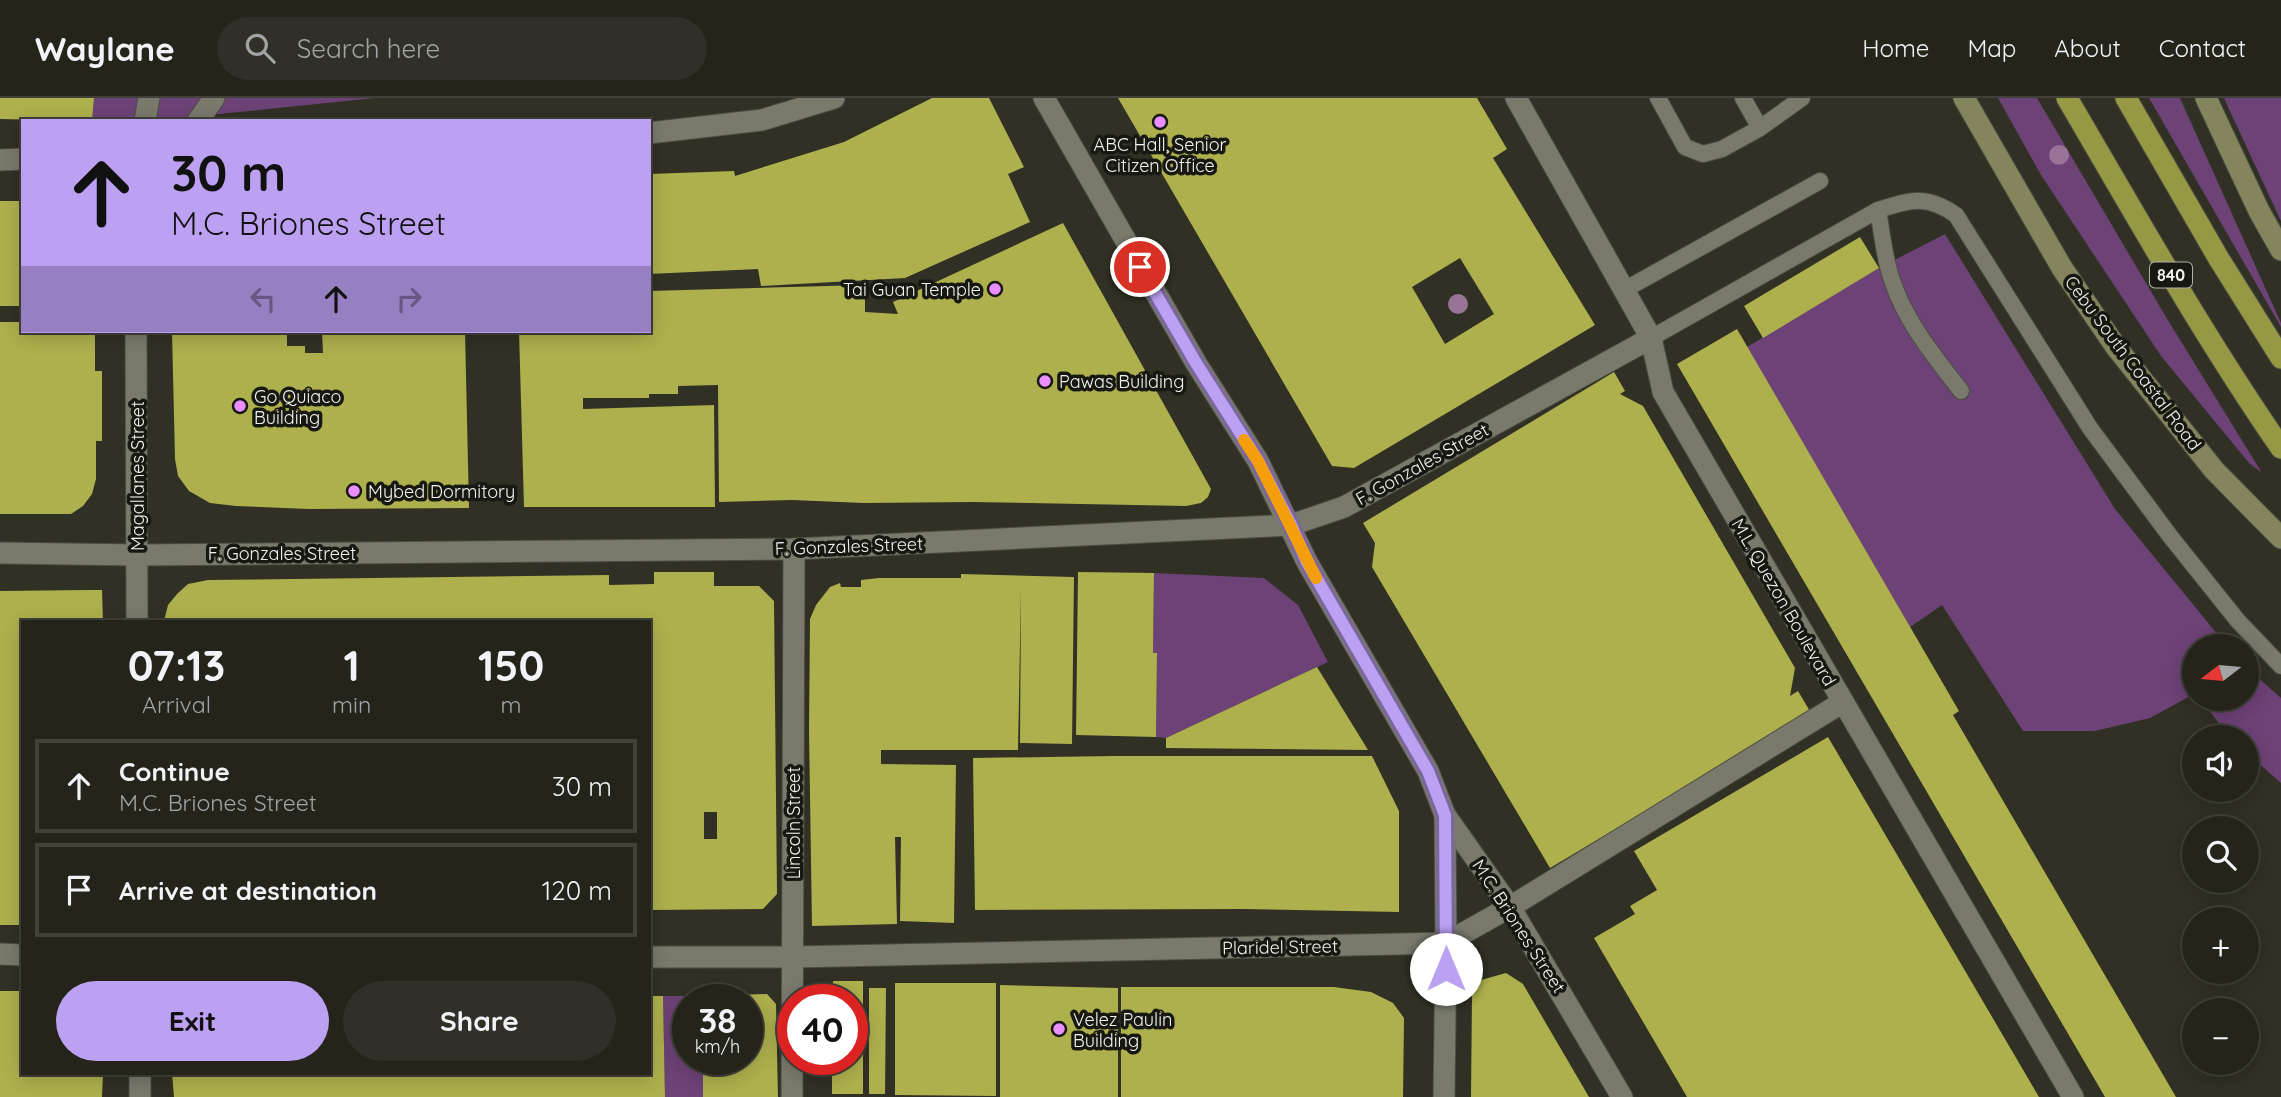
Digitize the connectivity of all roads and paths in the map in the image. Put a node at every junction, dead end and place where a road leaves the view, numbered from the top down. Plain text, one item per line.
1 (149, 98) edge
2 (214, 98) edge
3 (835, 98) edge
4 (1044, 98) edge
5 (1516, 98) edge
6 (1658, 98) edge
7 (1743, 98) edge
8 (1802, 98) edge
9 (1964, 98) edge
10 (2067, 98) edge
11 (2126, 98) edge
12 (2206, 98) edge
13 (145, 119) edge
14 (199, 119) edge
15 (1760, 128) junction
16 (651, 133) edge
17 (21, 159) edge
18 (0, 160) edge
19 (1820, 181) dead end
20 (1878, 210) junction
21 (2281, 250) edge
22 (1624, 290) junction
23 (136, 333) edge
24 (1651, 338) junction
25 (2281, 358) edge
26 (1961, 391) dead end
27 (2281, 448) edge
28 (1291, 525) junction
29 (2281, 538) edge
30 (794, 549) junction
31 (0, 553) edge
32 (137, 555) junction
33 (138, 620) edge
34 (2281, 666) edge
35 (1843, 702) junction
36 (1445, 815) junction
37 (1510, 907) junction
38 (1446, 943) junction
39 (0, 954) edge
40 (21, 955) edge
41 (651, 957) edge
42 (792, 957) junction
43 (139, 1075) edge
44 (139, 1097) edge
45 (792, 1097) edge
46 (1444, 1097) edge
47 (1622, 1097) edge
48 (2073, 1097) edge

1 - 13 street
2 - 14 street
3 - 16 street
4 - 28 street, M.C. Briones Street
5 - 22 street, M.L. Quezon Boulevard
6 - 15 lane
7 - 15 lane
8 - 15 lane
9 - 29 main road, Cebu South Coastal Road
10 - 27 highway, 840
11 - 25 highway, 840
12 - 21 main road
17 - 18 street
19 - 22 lane
20 - 24 lane
20 - 26 lane
20 - 34 lane
22 - 24 street, M.L. Quezon Boulevard
23 - 32 street, Magallanes Street
24 - 28 street, F. Gonzales Street
24 - 35 street, M.L. Quezon Boulevard
28 - 30 street, F. Gonzales Street
28 - 36 street, M.C. Briones Street
30 - 32 street, F. Gonzales Street
30 - 42 street, Lincoln Street
31 - 32 street, F. Gonzales Street
32 - 33 street, Magallanes Street
35 - 37 street, Plaridel Street
35 - 48 street, M.L. Quezon Boulevard
36 - 37 street, M.C. Briones Street
36 - 38 street
37 - 38 street, Plaridel Street
37 - 47 street, M.C. Briones Street
38 - 42 street, Plaridel Street
38 - 46 street
39 - 40 street
41 - 42 street, Plaridel Street
42 - 45 street, Lincoln Street
43 - 44 street

